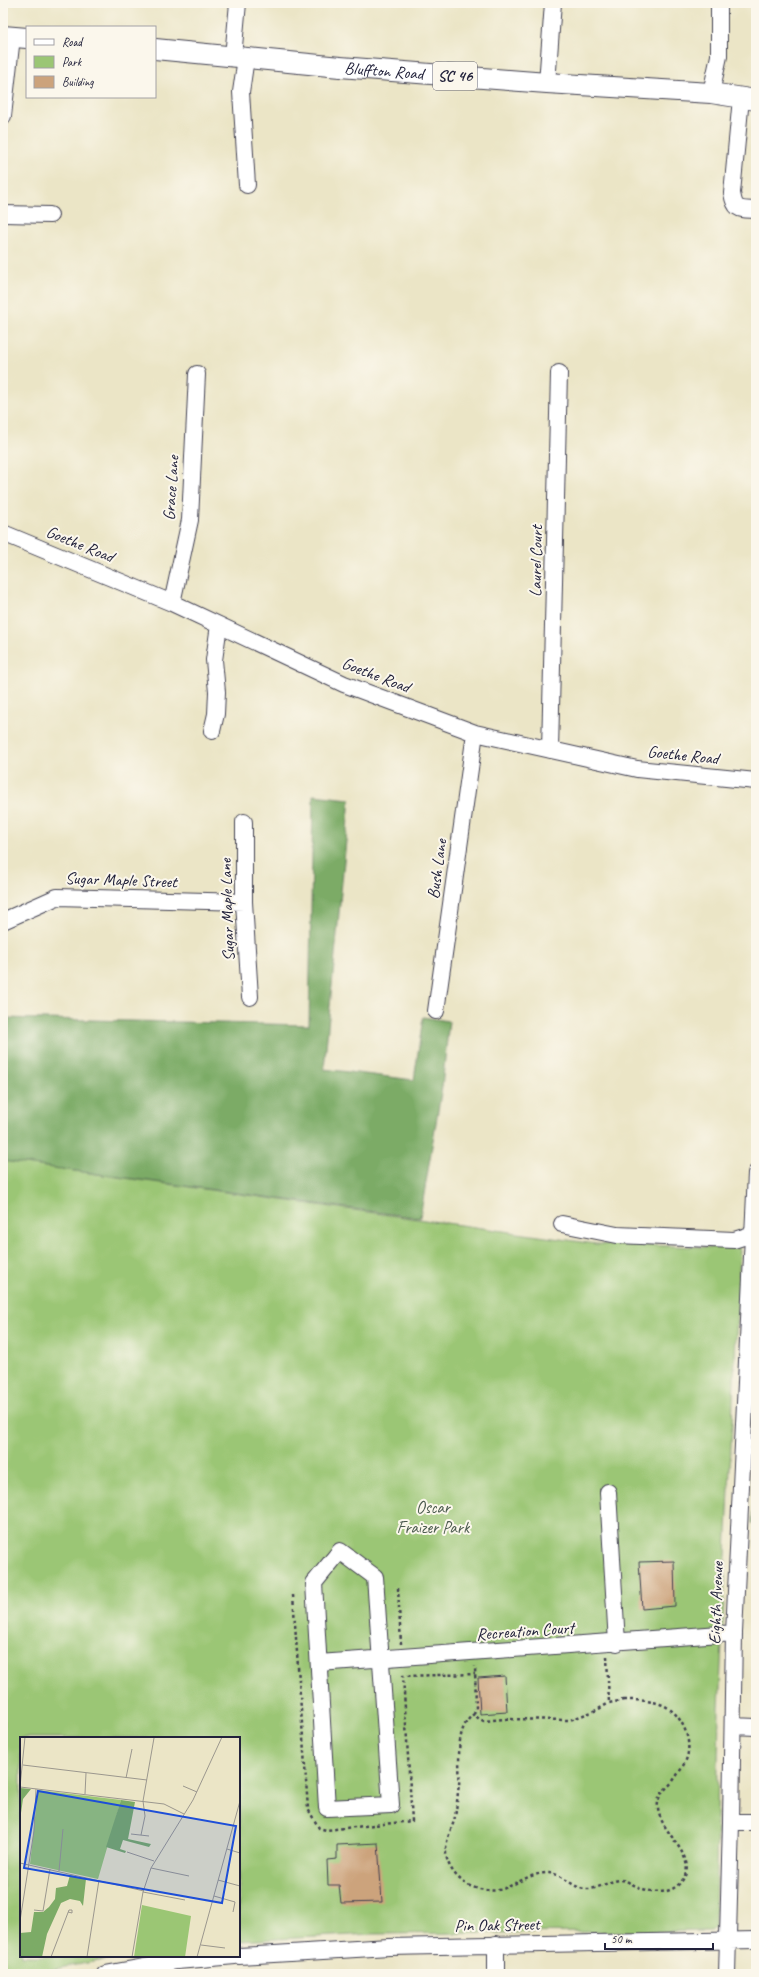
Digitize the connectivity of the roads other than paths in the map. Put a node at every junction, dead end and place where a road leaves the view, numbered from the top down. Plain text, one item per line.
1 (238, 3) edge
2 (553, 3) edge
3 (720, 3) edge
4 (14, 37) edge
5 (156, 50) edge
6 (239, 58) junction
7 (547, 83) junction
8 (711, 93) junction
9 (748, 99) edge
10 (3, 116) edge
11 (247, 185) dead end
12 (756, 210) edge
13 (3, 214) edge
14 (50, 215) dead end
15 (559, 373) dead end
16 (197, 374) dead end
17 (3, 533) edge
18 (172, 603) junction
19 (219, 625) junction
20 (212, 731) dead end
21 (475, 733) junction
22 (550, 750) junction
23 (756, 781) edge
24 (244, 822) dead end
25 (244, 902) junction
26 (3, 920) edge
27 (250, 997) dead end
28 (436, 1011) dead end
29 (756, 1174) edge
30 (562, 1224) dead end
31 (754, 1233) edge
32 (608, 1492) dead end
33 (734, 1633) junction
34 (612, 1644) junction
35 (382, 1660) junction
36 (319, 1664) junction
37 (733, 1726) junction
38 (756, 1727) edge
39 (731, 1822) junction
40 (756, 1822) edge
41 (756, 1940) edge
42 (727, 1941) junction
43 (496, 1944) junction
44 (240, 1956) edge
45 (230, 1957) edge
46 (178, 1968) edge
47 (105, 1974) edge
48 (496, 1974) edge
49 (727, 1974) edge

1 - 6 street
2 - 7 street
3 - 8 street
4 - 10 street
5 - 6 main road, Bluffton Road / SC 46
6 - 7 main road, Bluffton Road / SC 46
6 - 11 street
7 - 8 main road, Bluffton Road / SC 46
8 - 9 main road, Bluffton Road / SC 46
9 - 12 street
13 - 14 street
15 - 22 street, Laurel Court
16 - 18 street, Grace Lane
17 - 18 street, Goethe Road
18 - 19 street, Goethe Road
19 - 20 street
19 - 21 street, Goethe Road
21 - 22 street, Goethe Road
21 - 28 street, Bush Lane
22 - 23 street, Goethe Road
24 - 25 street, Sugar Maple Lane
25 - 26 street, Sugar Maple Street
25 - 27 street, Sugar Maple Lane
29 - 31 street, Eighth Avenue
30 - 31 street
31 - 33 street, Eighth Avenue
32 - 34 street
33 - 34 street, Recreation Court
33 - 37 street, Eighth Avenue
34 - 35 street, Recreation Court
35 - 36 street, Recreation Court
35 - 36 street
35 - 36 street
37 - 38 street
37 - 39 street, Eighth Avenue
39 - 40 street
39 - 42 street, Eighth Avenue
41 - 42 street, Pin Oak Street
42 - 43 street, Pin Oak Street
42 - 49 street, Eighth Avenue
43 - 44 street, Pin Oak Street
43 - 48 street
45 - 46 street
46 - 47 street

